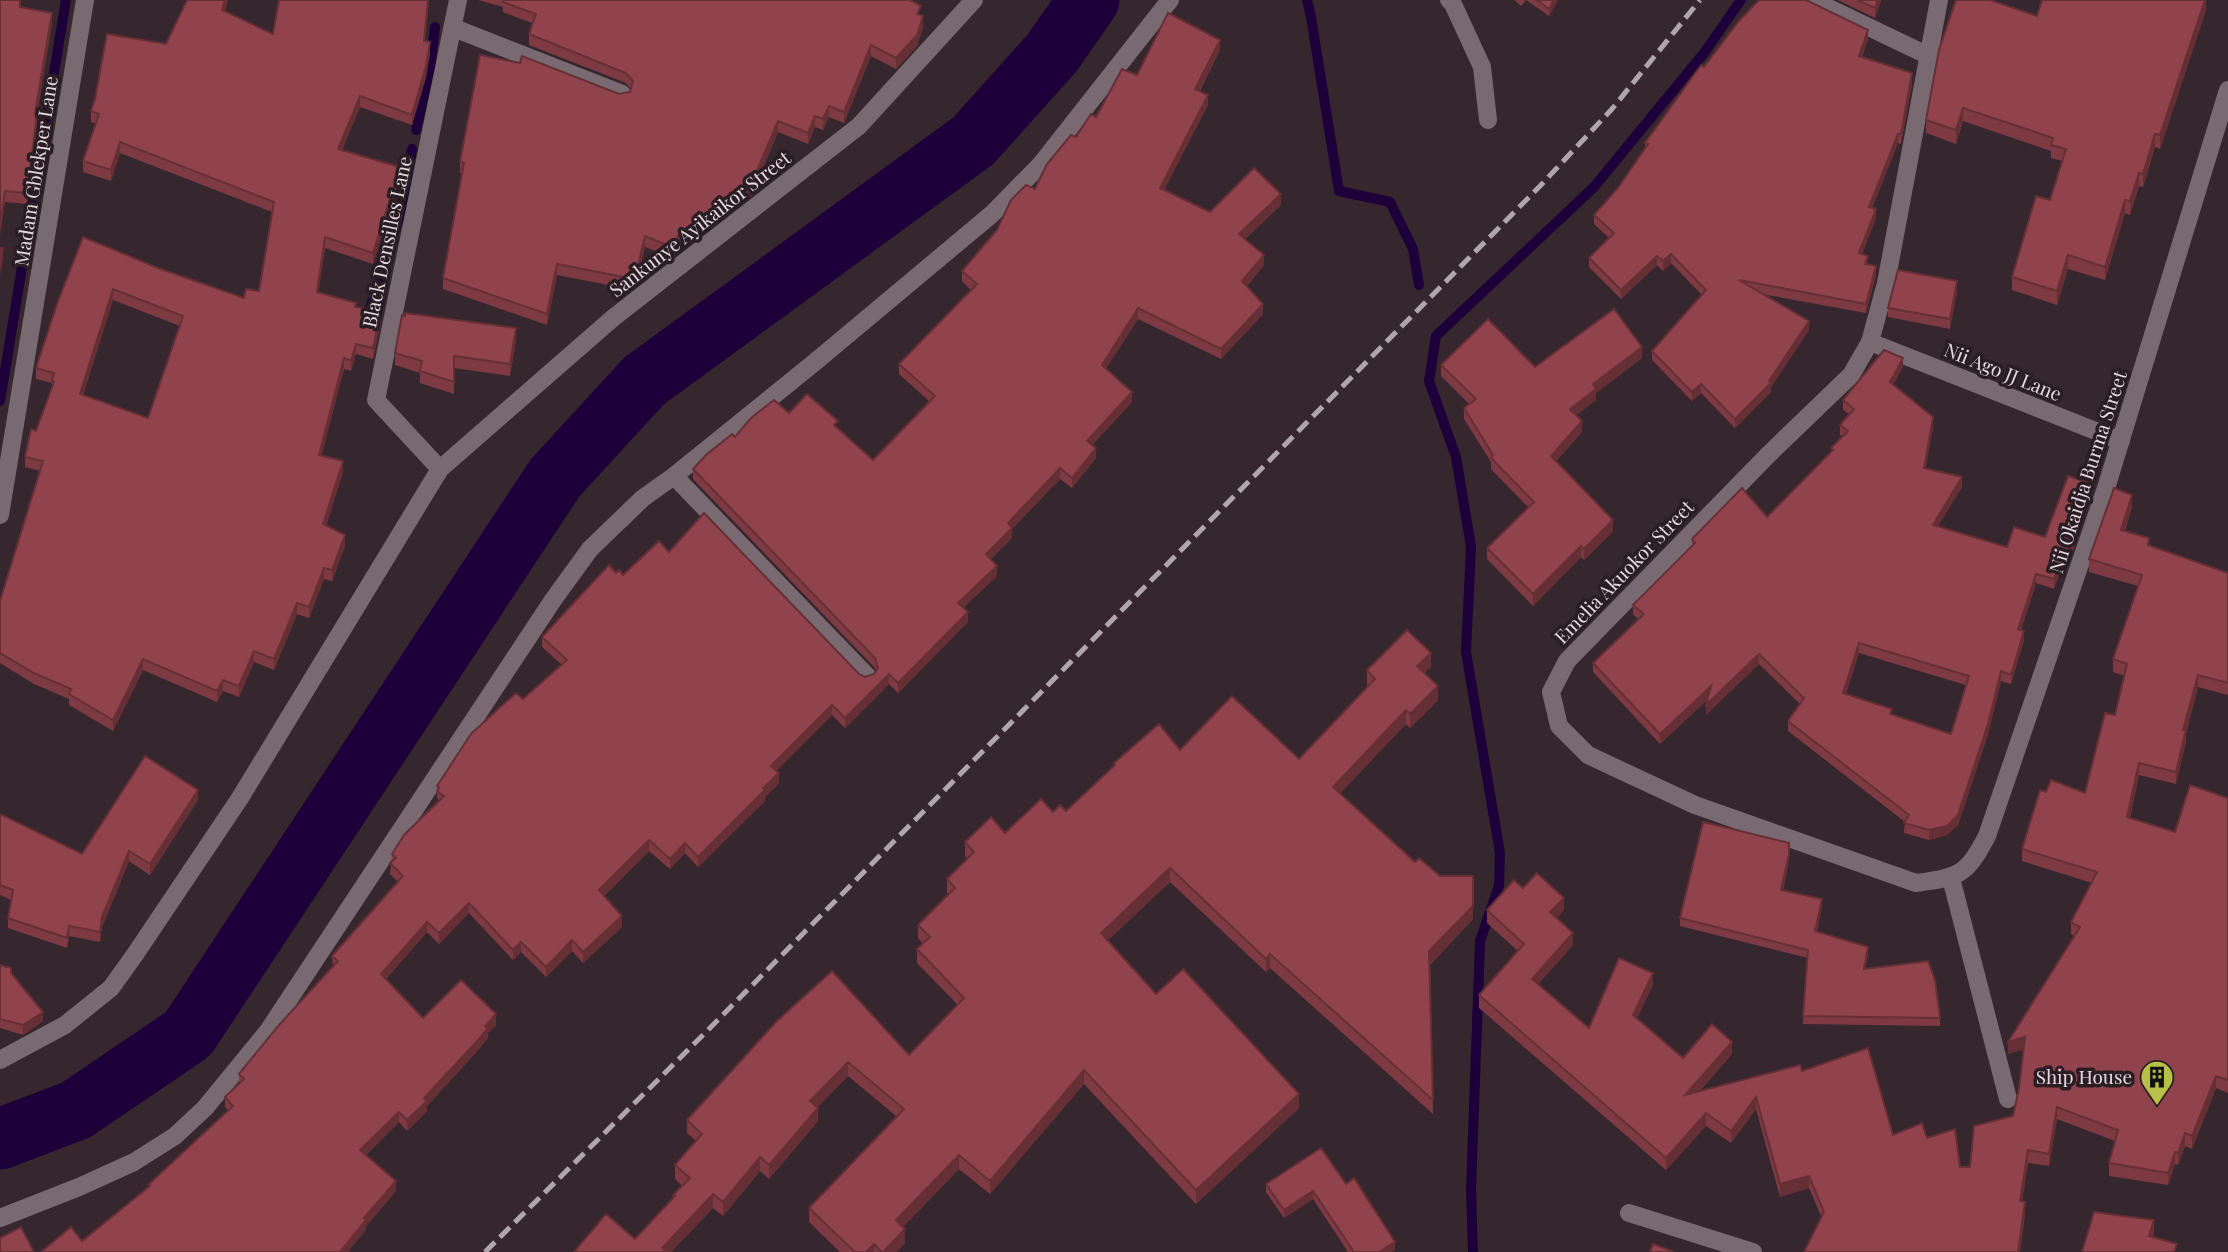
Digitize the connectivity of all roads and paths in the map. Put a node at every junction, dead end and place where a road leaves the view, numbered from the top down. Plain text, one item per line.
1 (85, 0) edge
2 (458, 0) edge
3 (974, 0) edge
4 (1170, 0) edge
5 (1449, 0) edge
6 (1812, 0) edge
7 (1939, 0) edge
8 (453, 28) junction
9 (1929, 56) junction
10 (2228, 90) edge
11 (622, 94) edge
12 (1488, 120) dead end
13 (1870, 342) junction
14 (2121, 441) junction
15 (440, 469) junction
16 (674, 476) junction
17 (0, 515) edge
18 (867, 676) edge
19 (1973, 862) joint
20 (1951, 878) junction
21 (0, 1059) edge
22 (2008, 1099) dead end
23 (1629, 1213) dead end
24 (0, 1218) edge
25 (1753, 1252) edge

1 - 17 street, Madam Gblekper Lane
2 - 8 street, Black Densilles Lane
3 - 15 street, Sankunye Ayikaikor Street
4 - 16 street
5 - 12 street
6 - 9 street
7 - 9 street, Emelia Akuokor Street
8 - 11 street
8 - 15 street, Black Densilles Lane
9 - 13 street, Emelia Akuokor Street
10 - 14 street, Nii Okaidja Burma Street
13 - 14 street, Nii Ago JJ Lane
13 - 20 street, Emelia Akuokor Street
14 - 19 street, Nii Okaidja Burma Street
15 - 21 street, Sankunye Ayikaikor Street
16 - 18 street
16 - 24 street
19 - 20 street, Emelia Akuokor Street
20 - 22 street
23 - 25 street

